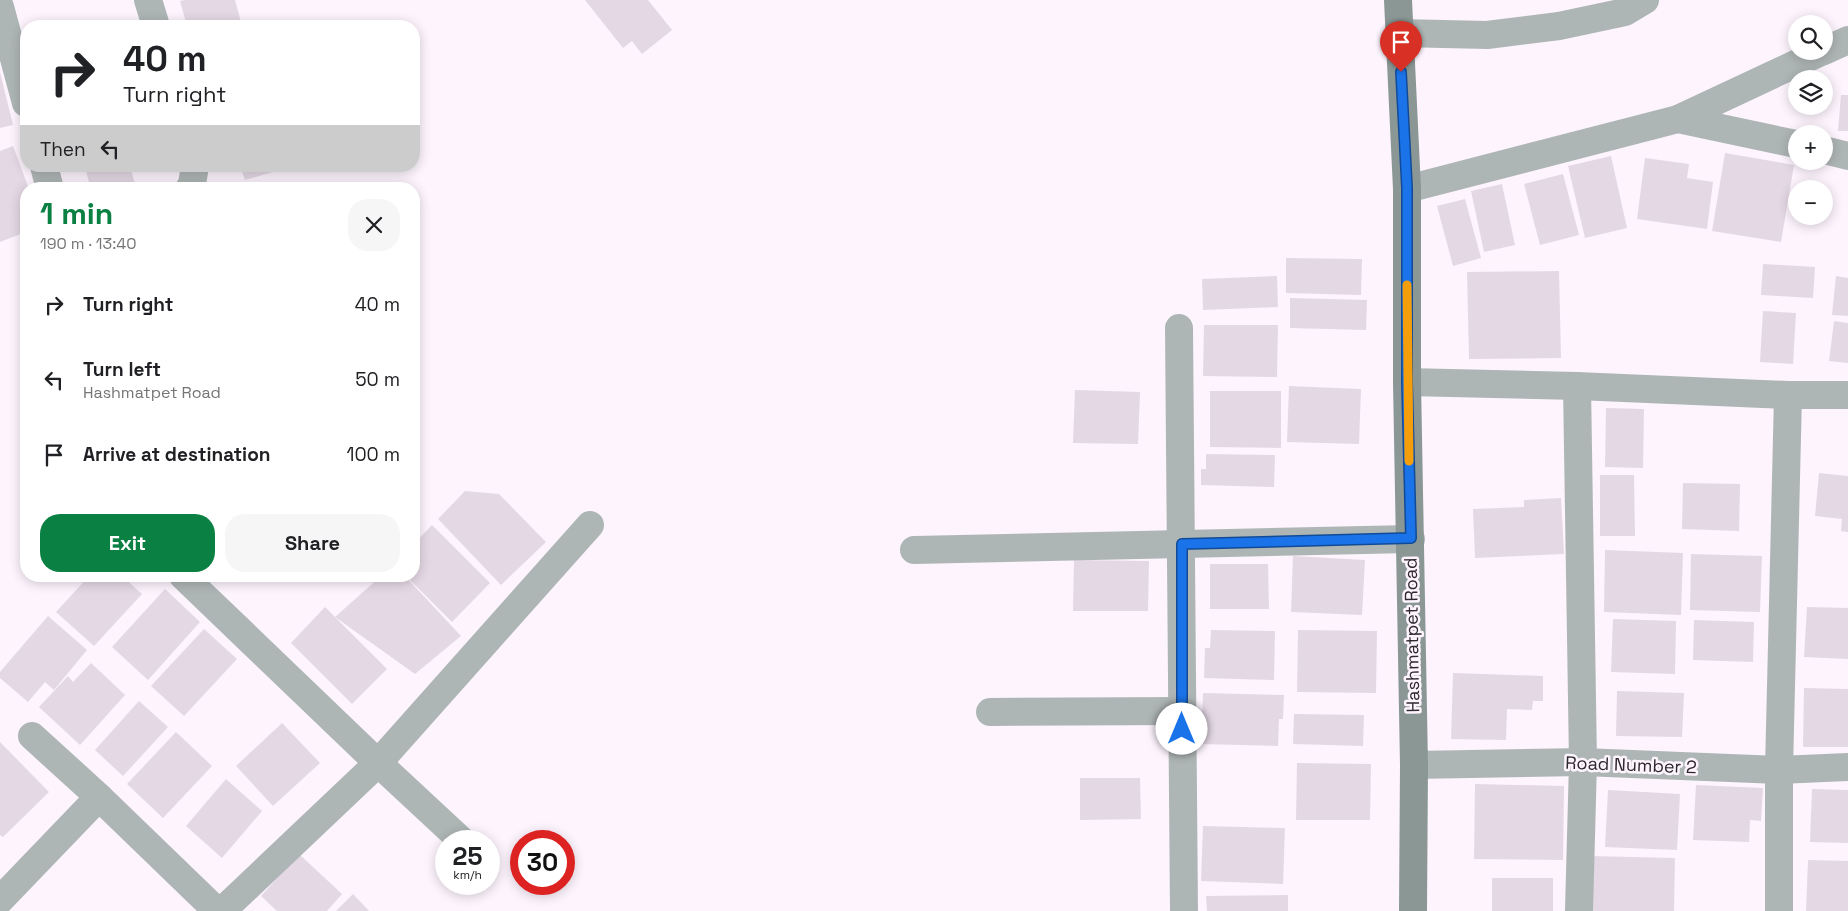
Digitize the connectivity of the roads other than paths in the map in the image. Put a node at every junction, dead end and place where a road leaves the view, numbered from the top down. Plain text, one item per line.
1 (148, 0) edge
2 (1398, 0) edge
3 (1645, 0) edge
4 (0, 7) edge
5 (154, 20) edge
6 (1399, 33) junction
7 (1848, 40) edge
8 (1833, 47) edge
9 (1805, 60) edge
10 (20, 80) edge
11 (1678, 119) junction
12 (1788, 142) edge
13 (1833, 152) edge
14 (1848, 156) edge
15 (1407, 188) junction
16 (1179, 328) dead end
17 (1407, 382) junction
18 (1577, 386) junction
19 (1788, 395) junction
20 (1848, 395) edge
21 (590, 525) dead end
22 (1411, 538) junction
23 (1182, 544) junction
24 (914, 550) dead end
25 (189, 582) edge
26 (1181, 711) junction
27 (990, 712) dead end
28 (32, 736) dead end
29 (1583, 762) junction
30 (378, 763) junction
31 (1414, 765) junction
32 (1848, 767) edge
33 (1779, 770) junction
34 (99, 797) junction
35 (450, 830) edge
36 (0, 900) edge
37 (217, 911) edge
38 (222, 911) edge
39 (1184, 911) edge
40 (1413, 911) edge
41 (1580, 911) edge
42 (1779, 911) edge

1 - 5 street
2 - 6 main road, Hashmatpet Road
3 - 6 street
4 - 10 street
6 - 15 main road, Hashmatpet Road
7 - 8 street
9 - 11 street
11 - 12 street
11 - 15 street
13 - 14 street
15 - 17 main road, Hashmatpet Road
16 - 23 street
17 - 18 street
17 - 22 main road, Hashmatpet Road
18 - 19 street
18 - 29 street
19 - 20 street
19 - 33 street
21 - 30 street
22 - 23 street
22 - 31 main road, Hashmatpet Road
23 - 24 street
23 - 26 street
25 - 30 street
26 - 27 street
26 - 39 street
28 - 34 street
29 - 31 street, Road Number 2
29 - 33 street, Road Number 2
29 - 41 street
30 - 35 street
30 - 38 street
31 - 40 main road, Hashmatpet Road
32 - 33 street, Road Number 2
33 - 42 street
34 - 36 street
34 - 37 street

